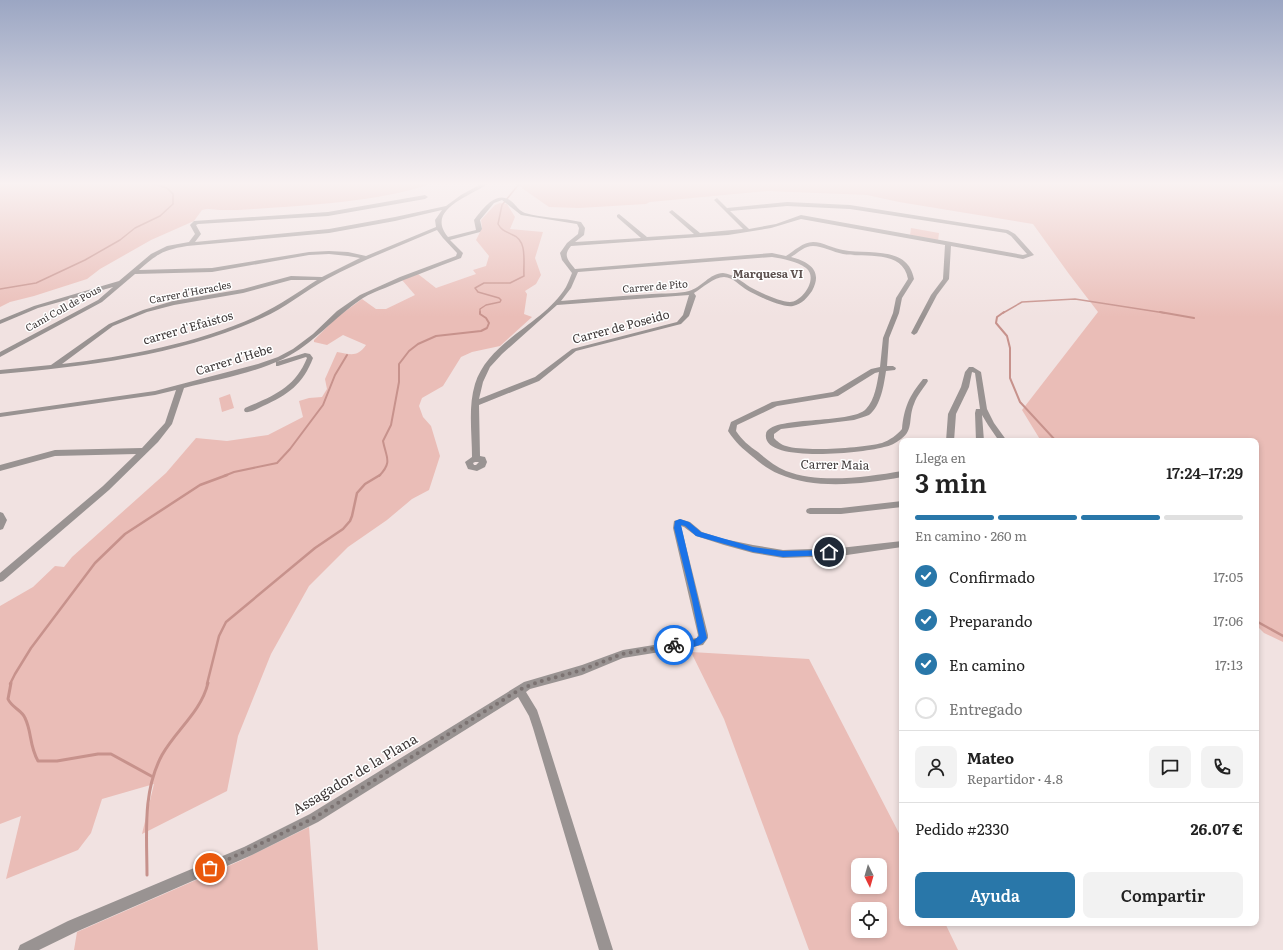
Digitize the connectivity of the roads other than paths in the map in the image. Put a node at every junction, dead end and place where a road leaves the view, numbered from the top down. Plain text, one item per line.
1 (195, 228) edge
2 (347, 228) edge
3 (439, 228) joint
4 (479, 228) edge
5 (582, 228) edge
6 (633, 228) edge
7 (690, 228) edge
8 (757, 228) edge
9 (861, 228) edge
10 (986, 228) edge
11 (747, 230) joint
12 (698, 235) junction
13 (447, 239) junction
14 (646, 239) junction
15 (191, 244) junction
16 (569, 244) junction
17 (948, 244) junction
18 (366, 258) junction
19 (787, 258) junction
20 (132, 272) junction
21 (574, 272) junction
22 (323, 279) junction
23 (121, 283) junction
24 (691, 293) junction
25 (555, 303) junction
26 (0, 322) edge
27 (914, 332) dead end
28 (0, 355) edge
29 (260, 366) junction
30 (51, 368) junction
31 (893, 368) dead end
32 (883, 369) junction
33 (0, 372) edge
34 (925, 381) dead end
35 (180, 387) junction
36 (476, 403) junction
37 (248, 410) dead end
38 (984, 411) junction
39 (0, 414) edge
40 (950, 438) edge
41 (980, 438) edge
42 (1001, 438) edge
43 (144, 451) junction
44 (476, 458) dead end
45 (0, 468) edge
46 (899, 474) edge
47 (899, 504) edge
48 (810, 511) dead end
49 (0, 515) edge
50 (0, 527) edge
51 (899, 545) edge
52 (0, 578) edge
53 (519, 690) junction
54 (25, 950) edge
55 (606, 950) edge

1 - 15 street
2 - 15 street, Camí Coll de Pous
3 - 13 street, Carrer d'Hebe
3 - 18 street
4 - 13 street
5 - 16 street
6 - 14 street
7 - 12 street
8 - 11 street
9 - 17 street
10 - 17 street
11 - 12 street
12 - 14 street
13 - 29 street, Carrer d'Hebe
14 - 16 street
15 - 20 street, Camí Coll de Pous
16 - 21 street
17 - 27 street
18 - 20 street
18 - 22 street, carrer d'Efaistos
19 - 21 street
19 - 24 street, Carrer de Pito
19 - 32 street
20 - 23 street, Camí Coll de Pous
21 - 25 street
22 - 30 street, carrer d'Efaistos
22 - 30 street, Carrer d'Heracles
23 - 26 street
23 - 28 street, Camí Coll de Pous
24 - 25 street, Carrer de Pito
24 - 36 street, Carrer de Poseido
25 - 36 street
29 - 35 street, Carrer d'Hebe
29 - 37 street
30 - 33 street, carrer d'Efaistos
31 - 32 street
32 - 34 street
32 - 46 street, Carrer Maia
35 - 39 street, Carrer d'Hebe
35 - 43 street
36 - 44 street
38 - 40 street
38 - 41 street
38 - 42 street
43 - 45 street
43 - 52 street
47 - 48 street
49 - 50 street
51 - 53 street, Assagador de la Plana
53 - 54 street, Assagador de la Plana
53 - 55 street

